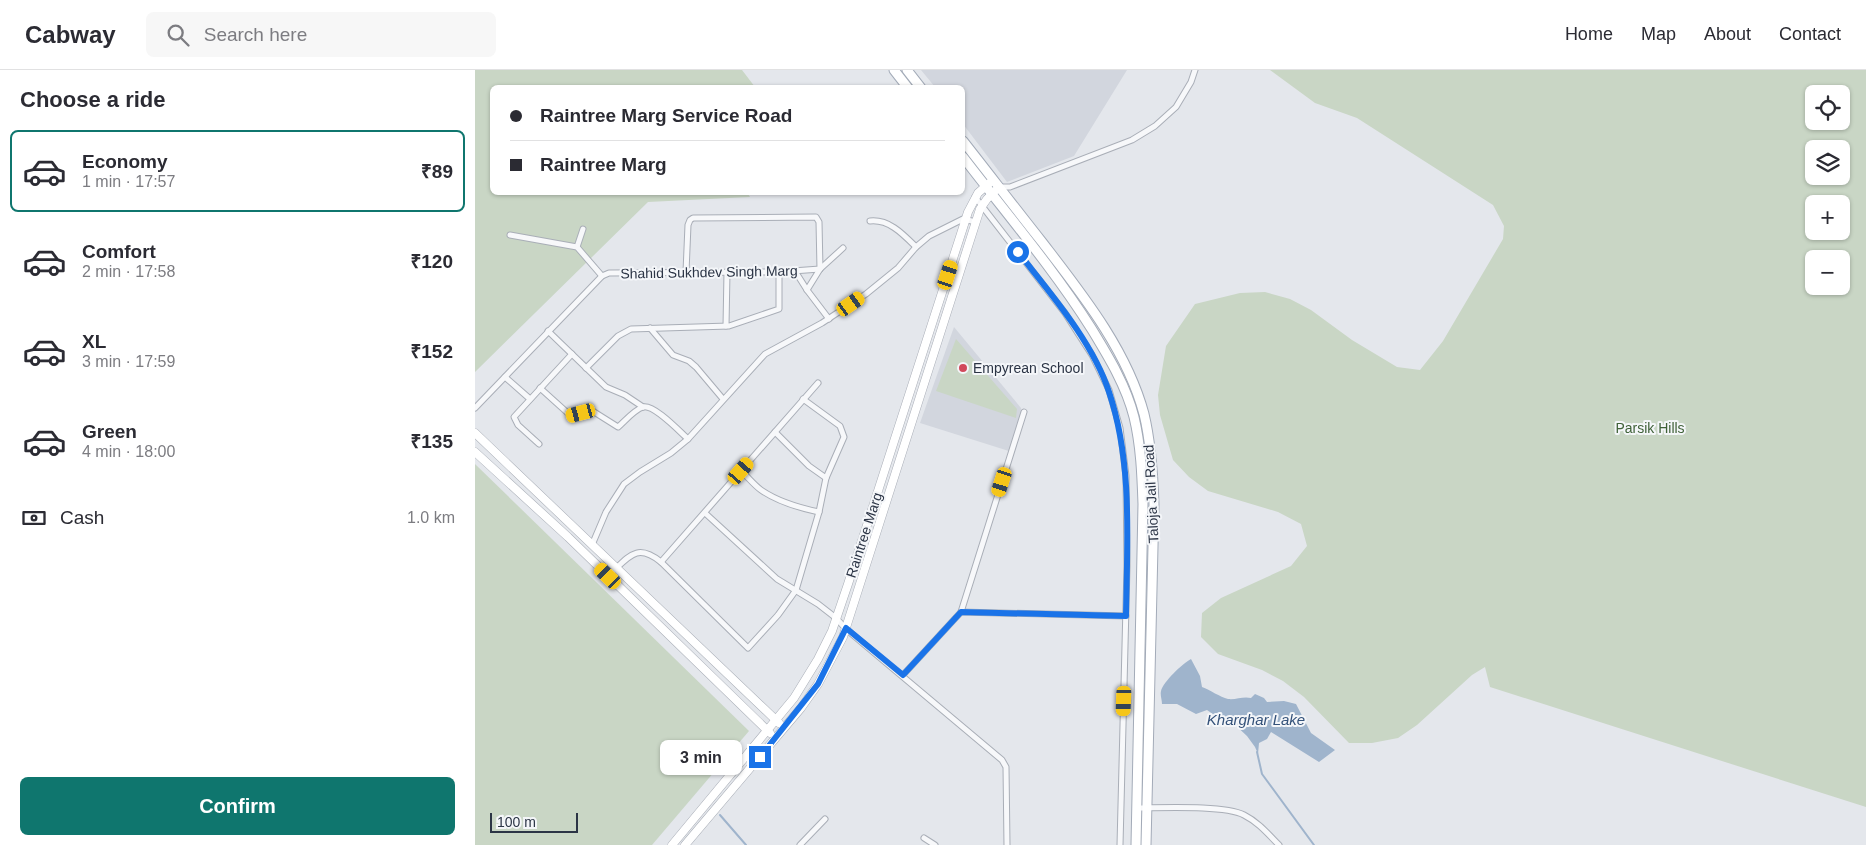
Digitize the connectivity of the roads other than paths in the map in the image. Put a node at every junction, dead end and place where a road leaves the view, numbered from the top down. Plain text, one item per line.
1 (894, 70) edge
2 (907, 70) edge
3 (1195, 70) edge
4 (906, 85) edge
5 (919, 85) edge
6 (965, 143) edge
7 (965, 160) edge
8 (993, 180) junction
9 (985, 186) junction
10 (999, 188) junction
11 (991, 194) junction
12 (975, 197) junction
13 (982, 206) junction
14 (966, 219) junction
15 (870, 221) dead end
16 (976, 222) junction
17 (583, 229) dead end
18 (511, 235) dead end
19 (577, 247) junction
20 (916, 247) junction
21 (843, 248) dead end
22 (820, 269) junction
23 (795, 271) junction
24 (686, 272) junction
25 (727, 272) junction
26 (779, 272) junction
27 (602, 276) junction
28 (807, 290) junction
29 (829, 319) junction
30 (726, 326) junction
31 (650, 328) junction
32 (548, 331) junction
33 (572, 354) junction
34 (586, 368) junction
35 (505, 376) junction
36 (818, 383) dead end
37 (540, 388) junction
38 (529, 399) junction
39 (723, 399) junction
40 (803, 399) junction
41 (643, 407) junction
42 (475, 408) edge
43 (1024, 412) dead end
44 (775, 432) junction
45 (475, 433) edge
46 (688, 439) junction
47 (539, 444) dead end
48 (475, 452) edge
49 (741, 471) junction
50 (826, 478) junction
51 (819, 512) junction
52 (705, 513) junction
53 (592, 546) junction
54 (661, 562) junction
55 (616, 569) junction
56 (608, 576) junction
57 (796, 590) junction
58 (961, 612) junction
59 (1126, 616) junction
60 (836, 618) junction
61 (846, 628) junction
62 (903, 675) junction
63 (776, 720) junction
64 (784, 728) junction
65 (767, 731) junction
66 (776, 737) junction
67 (1137, 808) junction
68 (1147, 808) junction
69 (825, 819) dead end
70 (698, 822) junction
71 (924, 838) dead end
72 (672, 845) edge
73 (685, 845) edge
74 (801, 845) edge
75 (935, 845) edge
76 (1007, 845) edge
77 (1120, 845) edge
78 (1136, 845) edge
79 (1146, 845) edge
80 (1279, 845) edge

1 - 4 main road
2 - 5 main road
3 - 10 street
6 - 8 main road
7 - 9 main road
8 - 9 main road, Raintree Marg
8 - 10 main road
9 - 11 main road
9 - 12 main road, Raintree Marg
10 - 11 main road, Raintree Marg
10 - 68 main road, Taloja Jail Road
11 - 13 main road, Raintree Marg
11 - 67 main road, Taloja Jail Road
12 - 13 street
12 - 14 main road, Raintree Marg
13 - 16 main road, Raintree Marg
13 - 59 street
14 - 16 street
14 - 20 street
14 - 60 main road, Raintree Marg
15 - 20 street
16 - 61 main road, Raintree Marg
17 - 19 street
18 - 19 street
19 - 27 street
20 - 29 street
21 - 22 street
22 - 23 street, Shahid Sukhdev Singh Marg
22 - 24 street
22 - 28 street
23 - 26 street, Shahid Sukhdev Singh Marg
23 - 28 street
24 - 25 street, Shahid Sukhdev Singh Marg
24 - 27 street, Shahid Sukhdev Singh Marg
25 - 26 street, Shahid Sukhdev Singh Marg
25 - 30 street
26 - 30 street
27 - 32 street, Shahid Sukhdev Singh Marg
28 - 29 street
29 - 39 street
30 - 31 street
31 - 34 street
31 - 39 street
32 - 33 street
32 - 35 street, Shahid Sukhdev Singh Marg
33 - 34 street
33 - 37 street
34 - 41 street
35 - 38 street
35 - 42 street, Shahid Sukhdev Singh Marg
36 - 40 street
37 - 38 street
37 - 41 street
38 - 47 street
39 - 46 street
40 - 44 street
40 - 50 street
41 - 46 street
43 - 58 street
44 - 49 street
44 - 50 street
45 - 53 main road
46 - 53 street
48 - 56 main road
49 - 51 street
49 - 52 street
50 - 51 street
51 - 57 street
52 - 54 street
52 - 57 street
53 - 55 main road
54 - 55 street
54 - 57 street
55 - 56 street
55 - 63 main road
56 - 65 main road
57 - 60 street
58 - 59 street
58 - 62 street
59 - 77 street
60 - 61 street
60 - 63 main road, Raintree Marg
61 - 62 street
61 - 64 main road, Raintree Marg
62 - 76 street
63 - 64 main road
63 - 65 main road, Raintree Marg
64 - 66 main road, Raintree Marg
65 - 66 main road
65 - 70 main road, Raintree Marg
66 - 70 main road, Raintree Marg
67 - 68 street
67 - 78 main road, Taloja Jail Road
68 - 79 main road, Taloja Jail Road
68 - 80 street
69 - 74 street
70 - 72 main road, Raintree Marg
70 - 73 main road, Raintree Marg
71 - 75 street

